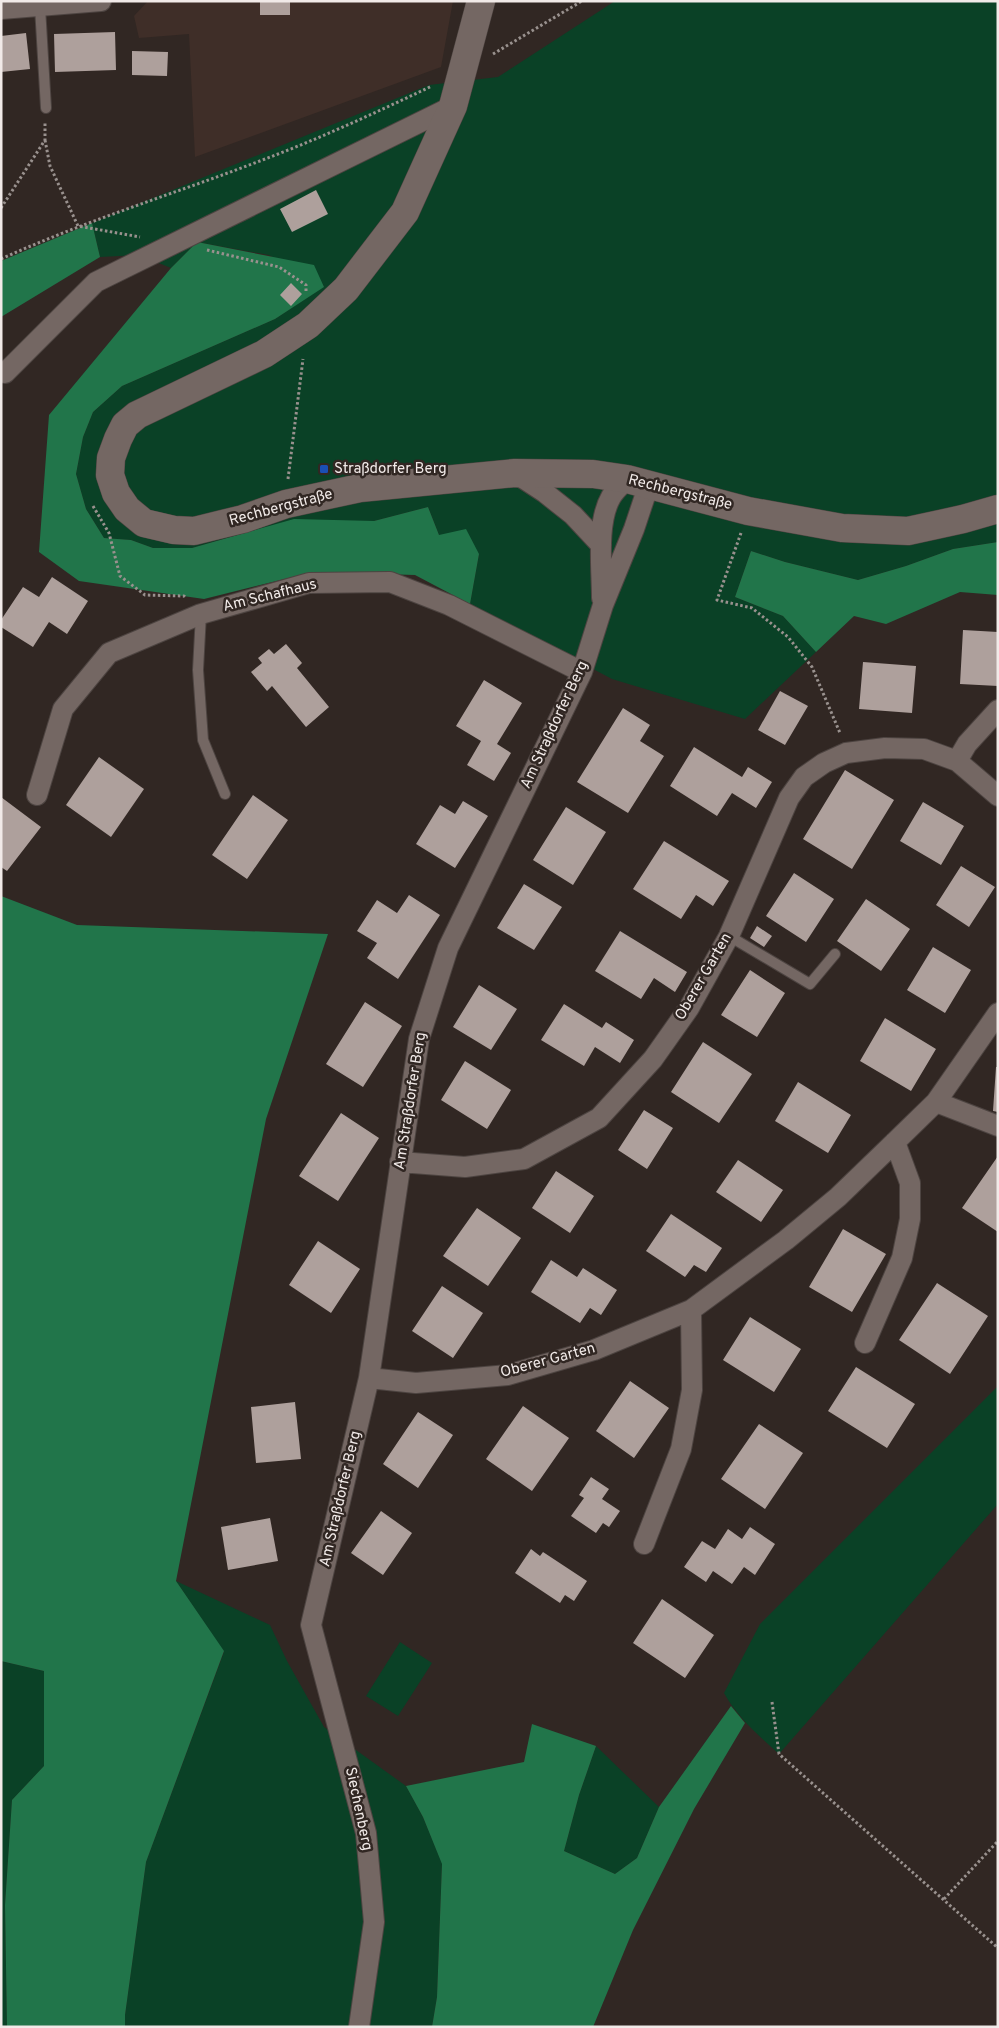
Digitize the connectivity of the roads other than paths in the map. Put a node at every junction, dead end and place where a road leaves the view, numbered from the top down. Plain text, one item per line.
1 (101, 1) edge
2 (481, 1) edge
3 (40, 7) junction
4 (1, 9) edge
5 (454, 106) junction
6 (46, 108) road end
7 (5, 373) dead end
8 (515, 473) junction
9 (638, 481) junction
10 (998, 509) edge
11 (602, 545) junction
12 (602, 605) junction
13 (201, 614) junction
14 (582, 672) junction
15 (998, 710) edge
16 (957, 761) junction
17 (225, 794) dead end
18 (37, 795) dead end
19 (998, 796) edge
20 (729, 936) junction
21 (835, 954) dead end
22 (998, 1013) edge
23 (936, 1102) junction
24 (998, 1126) edge
25 (895, 1142) junction
26 (400, 1162) junction
27 (691, 1310) junction
28 (865, 1343) dead end
29 (369, 1378) junction
30 (644, 1544) dead end
31 (311, 1625) joint
32 (359, 2027) edge

1 - 3 street
2 - 5 main road, Rechbergstraße
3 - 4 street
3 - 6 lane
5 - 7 street
5 - 8 main road, Rechbergstraße
8 - 9 main road, Rechbergstraße
8 - 11 street
9 - 10 main road, Rechbergstraße
9 - 11 street, Am Straßdorfer Berg
9 - 12 street, Am Straßdorfer Berg
11 - 12 street, Am Straßdorfer Berg
12 - 14 street, Am Straßdorfer Berg
13 - 14 street, Am Schafhaus
13 - 17 lane
13 - 18 street, Am Schafhaus
14 - 26 street, Am Straßdorfer Berg
15 - 16 street
16 - 19 street, Oberer Garten
16 - 20 street, Oberer Garten
20 - 21 lane
20 - 26 street, Oberer Garten
22 - 23 street, Oberer Garten
23 - 24 street
23 - 25 street, Oberer Garten
25 - 27 street, Oberer Garten
25 - 28 street
26 - 29 street, Am Straßdorfer Berg
27 - 29 street, Oberer Garten
27 - 30 street
29 - 31 street, Am Straßdorfer Berg
31 - 32 street, Siechenberg

